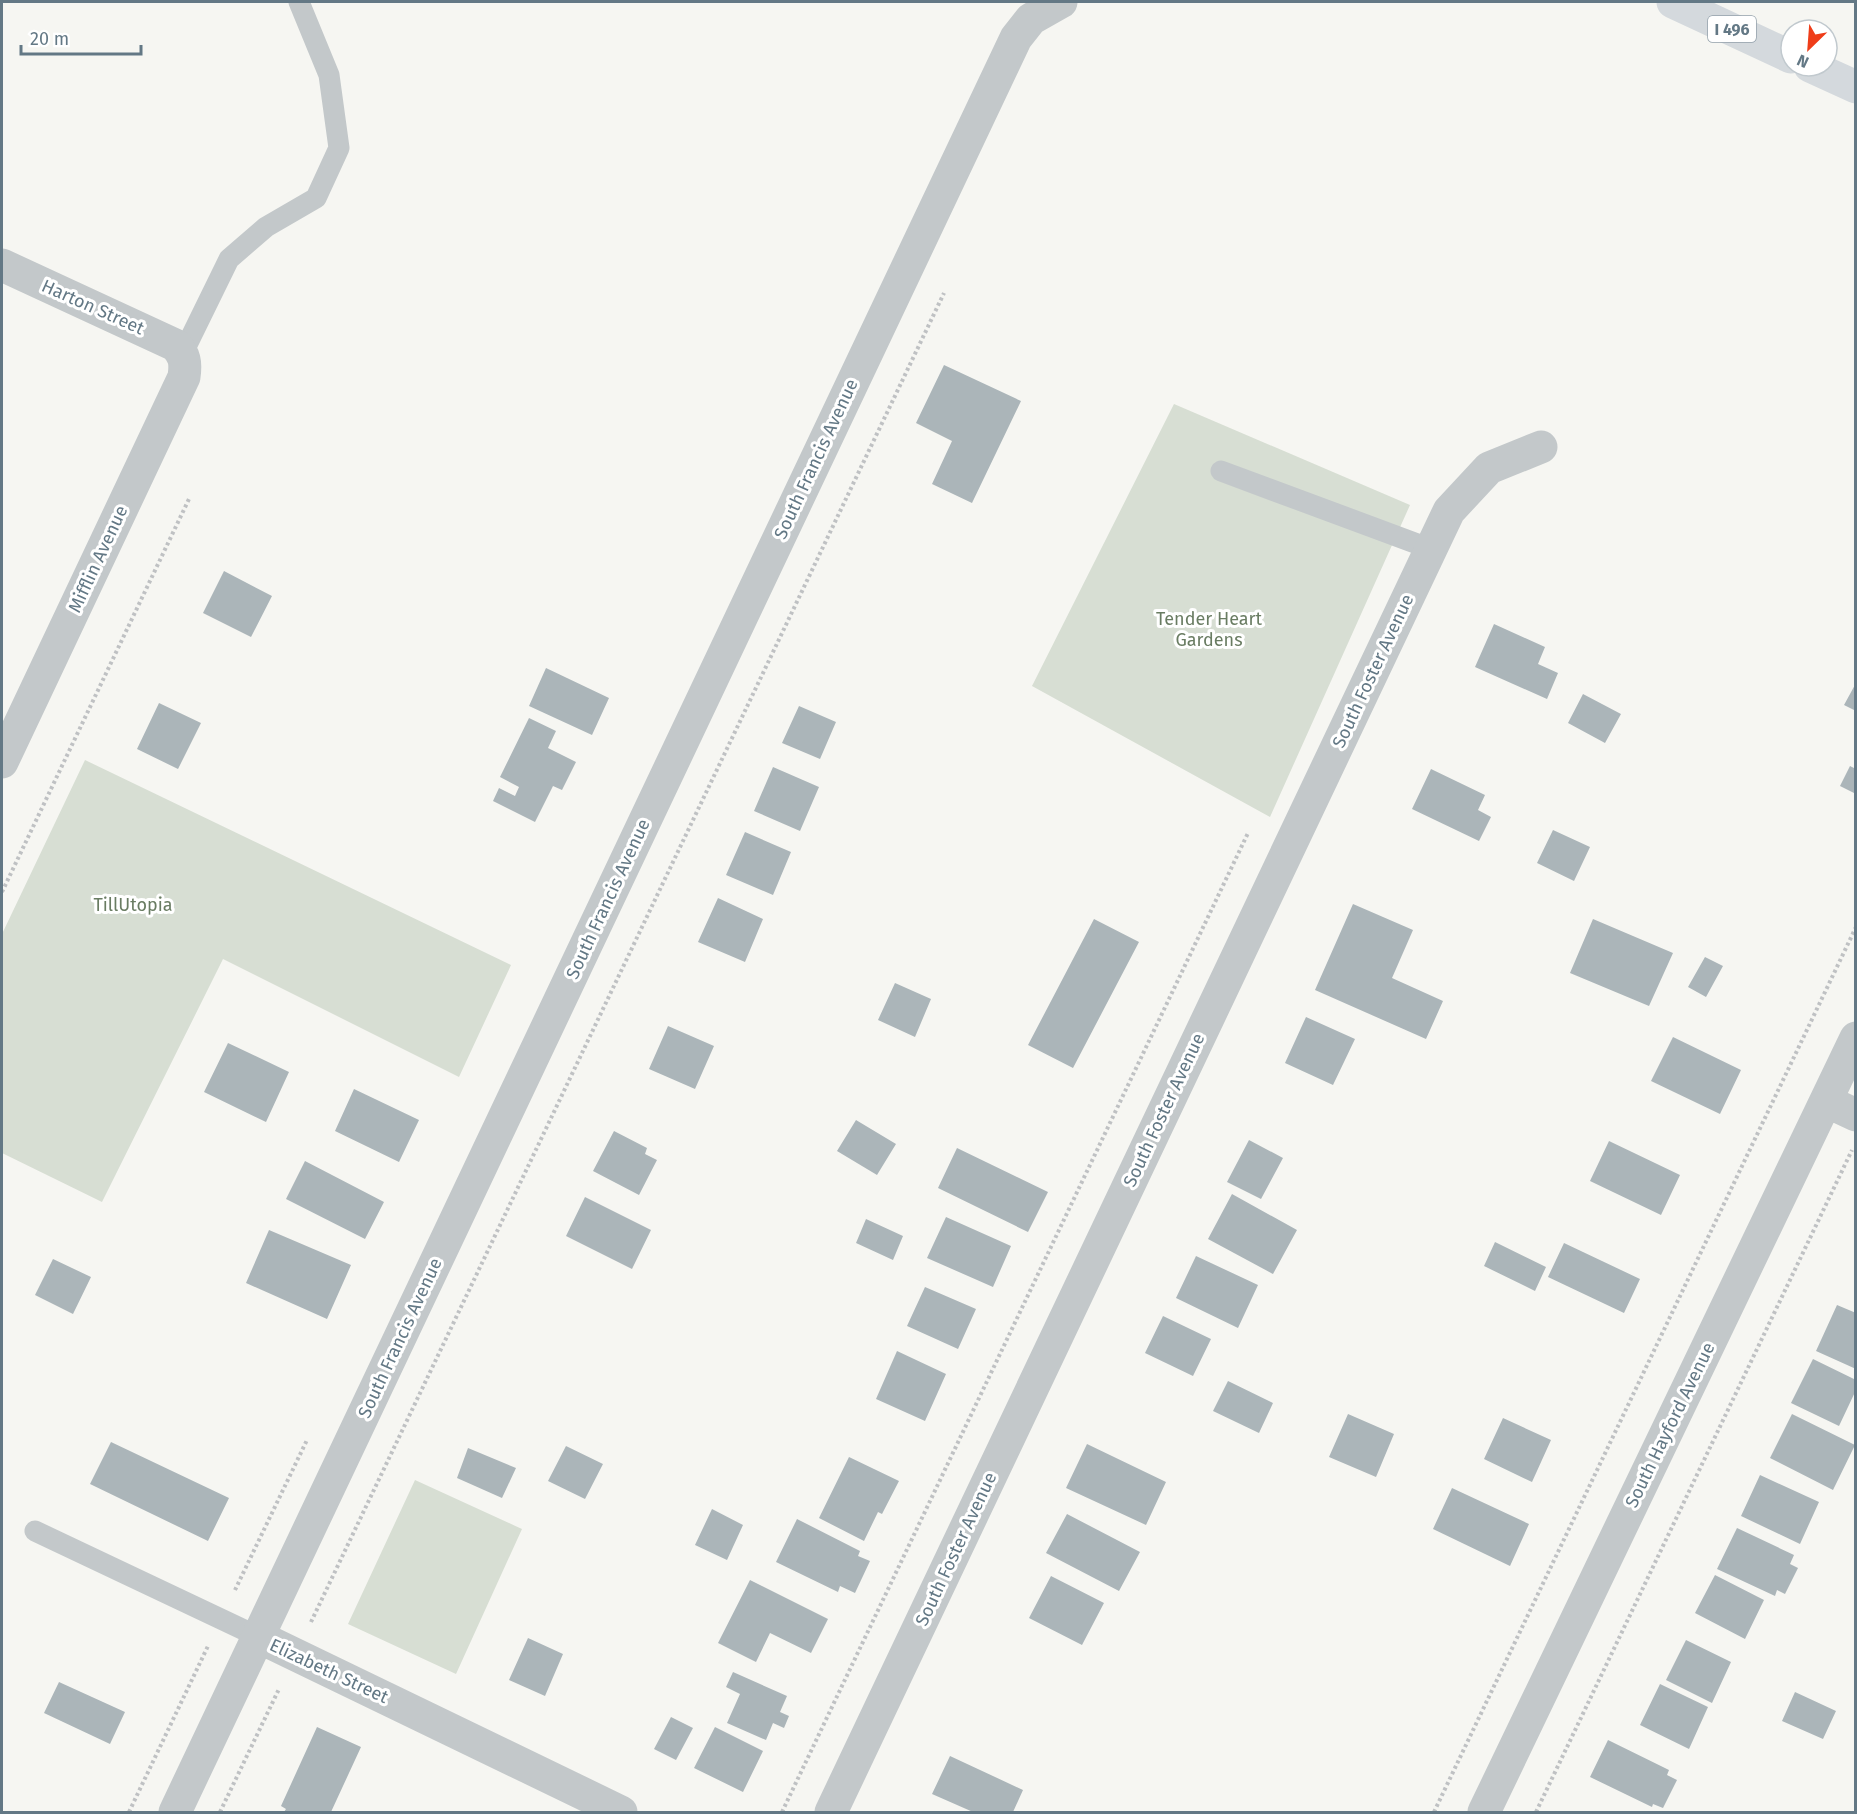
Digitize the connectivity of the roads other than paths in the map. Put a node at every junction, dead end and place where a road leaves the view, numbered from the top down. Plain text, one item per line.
1 (299, 2) edge
2 (1061, 2) edge
3 (1673, 2) edge
4 (1779, 51) edge
5 (1836, 78) edge
6 (1856, 87) edge
7 (2, 265) edge
8 (183, 353) junction
9 (1541, 447) dead end
10 (1221, 471) dead end
11 (1431, 549) junction
12 (2, 762) edge
13 (1856, 1038) edge
14 (1826, 1101) junction
15 (1856, 1115) edge
16 (35, 1531) dead end
17 (259, 1637) junction
18 (175, 1812) edge
19 (621, 1812) edge
20 (831, 1812) edge
21 (1484, 1812) edge

1 - 8 lane
2 - 17 street, South Francis Avenue
3 - 4 highway, I 496
5 - 6 highway
7 - 8 street, Harton Street
8 - 12 street, Mifflin Avenue
9 - 11 street, South Foster Avenue
10 - 11 lane
11 - 20 street, South Foster Avenue
13 - 14 street, South Hayford Avenue
14 - 15 street
14 - 21 street, South Hayford Avenue
16 - 17 lane, Elizabeth Street
17 - 18 street, South Francis Avenue
17 - 19 street, Elizabeth Street

